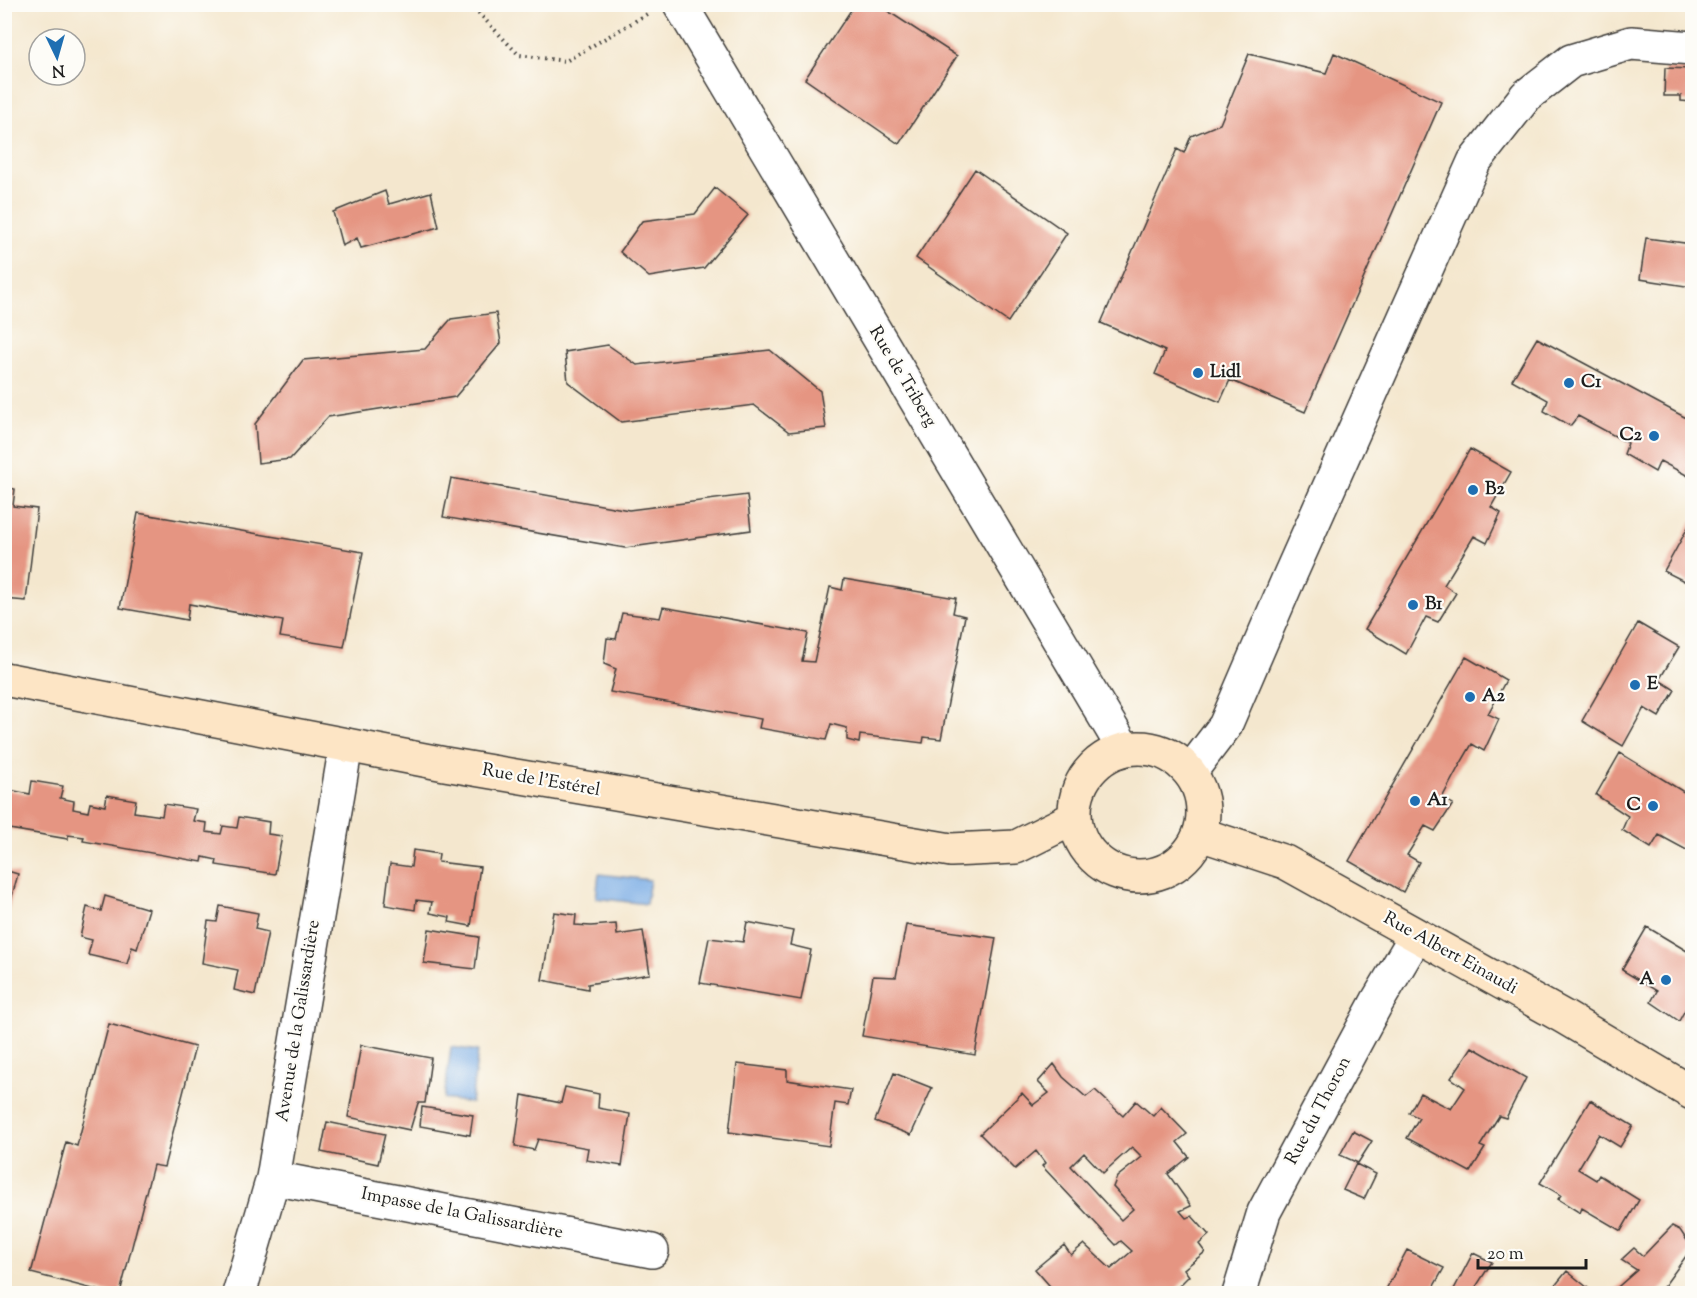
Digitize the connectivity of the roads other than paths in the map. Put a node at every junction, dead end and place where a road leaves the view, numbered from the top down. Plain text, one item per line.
1 (667, 7) edge
2 (1692, 48) edge
3 (4, 679) edge
4 (346, 745) junction
5 (1124, 748) junction
6 (1190, 772) junction
7 (1074, 818) junction
8 (1200, 834) junction
9 (1416, 936) junction
10 (1692, 1093) edge
11 (273, 1178) junction
12 (652, 1251) dead end
13 (239, 1293) edge
14 (1239, 1293) edge

1 - 5 street, Rue de Triberg
2 - 6 street
3 - 4 street, Rue de l'Estérel
4 - 7 street, Rue de l'Estérel
4 - 11 street, Avenue de la Galissardière
5 - 6 street
5 - 7 street
6 - 8 street
7 - 8 street
8 - 9 street, Rue Albert Einaudi
9 - 10 street, Rue Albert Einaudi
9 - 14 street, Rue du Thoron
11 - 12 street, Impasse de la Galissardière
11 - 13 street, Avenue de la Galissardière

